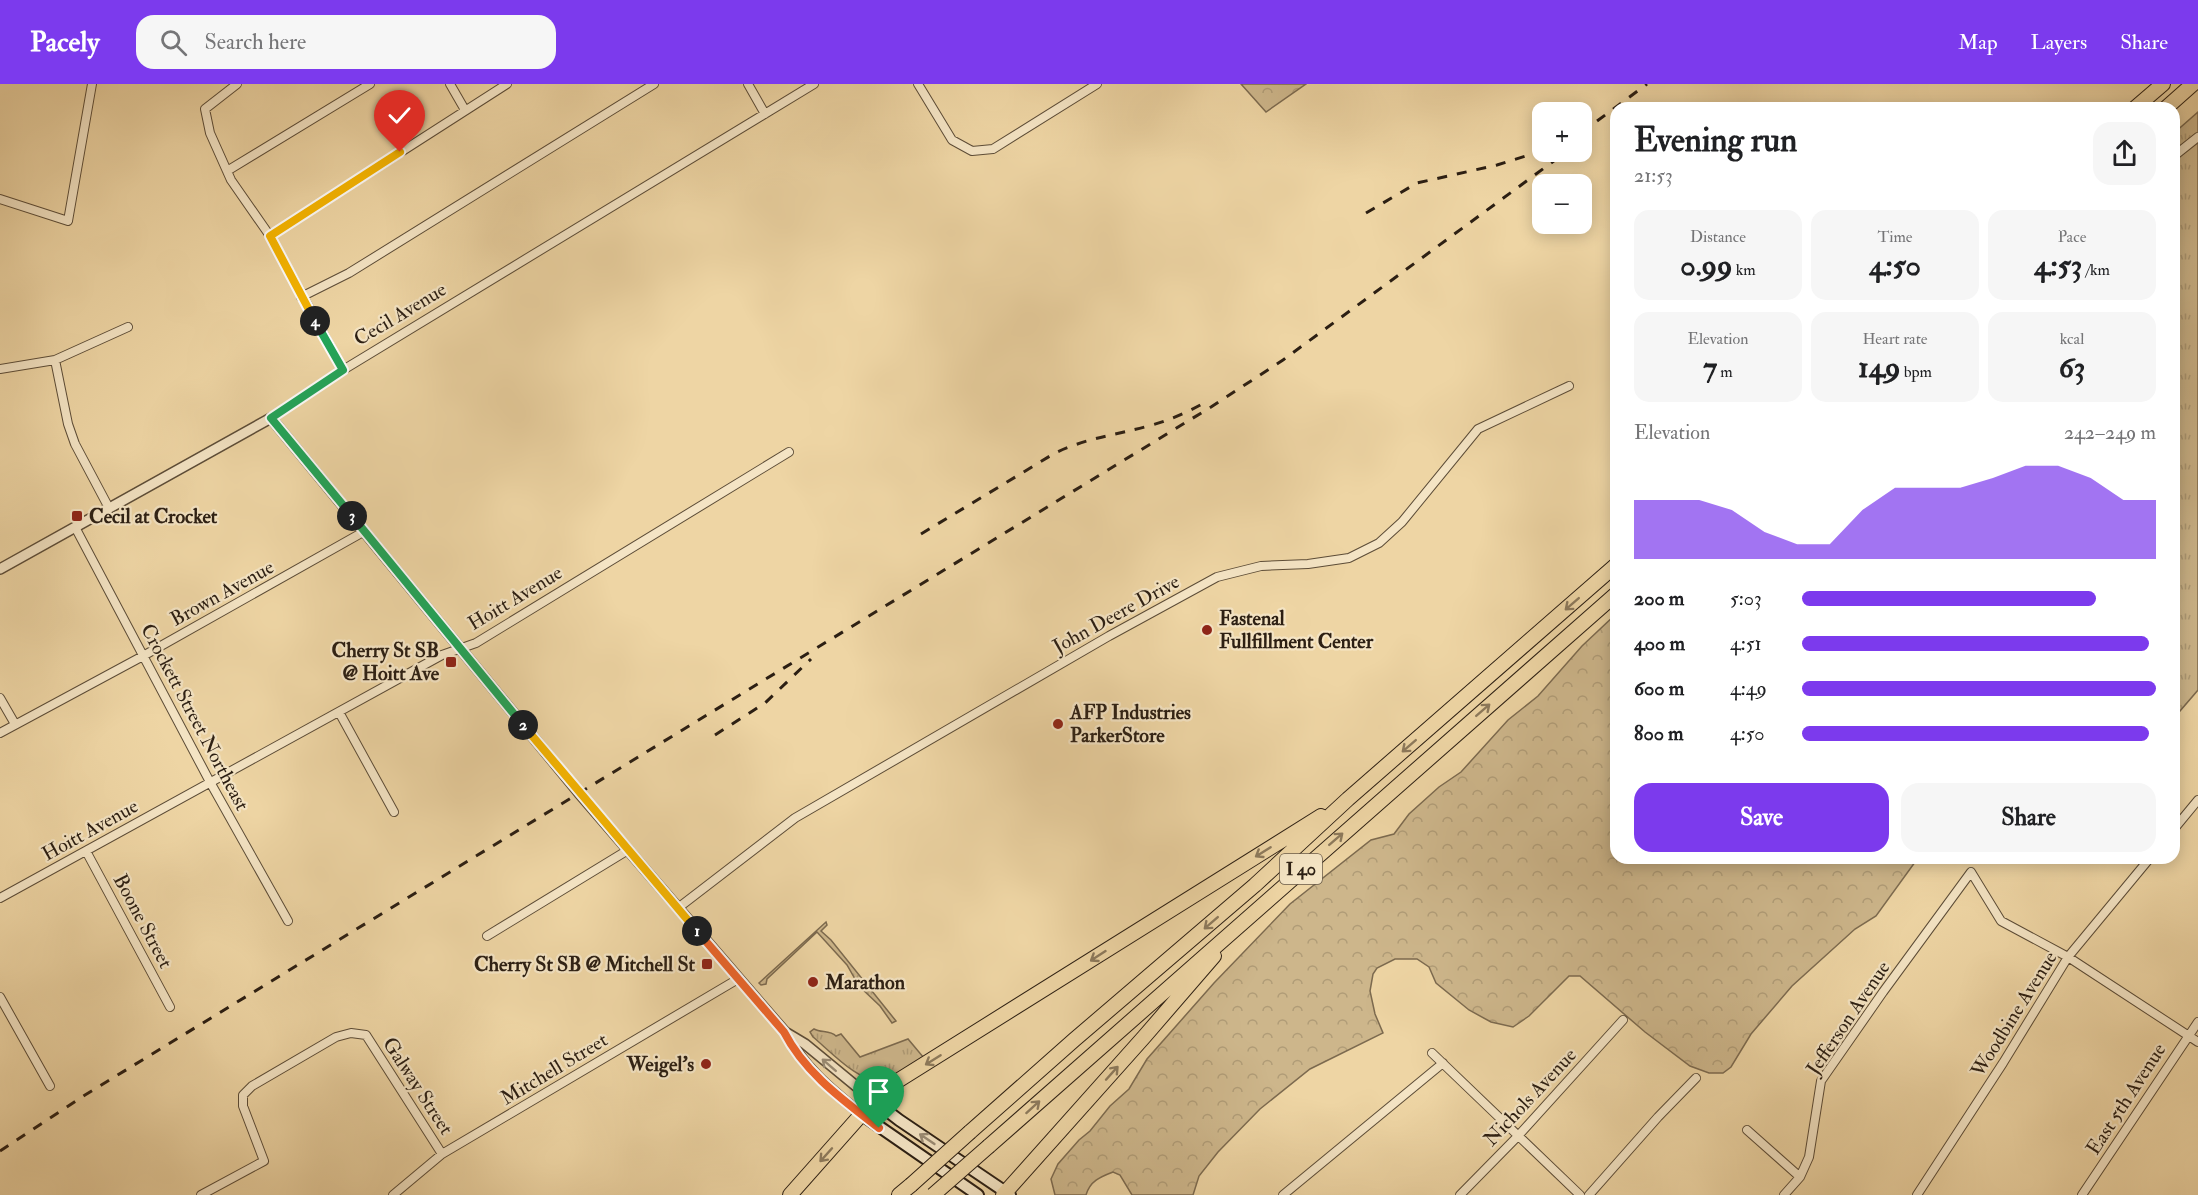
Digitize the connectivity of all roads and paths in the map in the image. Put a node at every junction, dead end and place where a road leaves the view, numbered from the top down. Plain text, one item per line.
1 (92, 84) edge
2 (237, 84) edge
3 (370, 84) edge
4 (450, 84) edge
5 (507, 84) edge
6 (654, 84) edge
7 (748, 84) edge
8 (814, 84) edge
9 (918, 84) edge
10 (1097, 84) edge
11 (2163, 84) edge
12 (2193, 84) edge
13 (2142, 102) edge
14 (2173, 102) edge
15 (465, 110) junction
16 (765, 114) junction
17 (2198, 138) edge
18 (2180, 152) edge
19 (227, 171) junction
20 (0, 199) edge
21 (270, 236) junction
22 (301, 297) junction
23 (128, 327) dead end
24 (55, 360) junction
25 (0, 369) edge
26 (343, 370) junction
27 (1569, 386) dead end
28 (271, 418) junction
29 (789, 452) dead end
30 (110, 507) junction
31 (75, 527) junction
32 (365, 531) junction
33 (0, 569) edge
34 (1610, 570) edge
35 (1610, 599) edge
36 (462, 649) junction
37 (143, 656) junction
38 (0, 698) edge
39 (339, 712) junction
40 (15, 724) junction
41 (0, 733) edge
42 (210, 782) junction
43 (1348, 799) junction
44 (2198, 800) edge
45 (394, 812) dead end
46 (2180, 822) edge
47 (628, 850) junction
48 (86, 851) junction
49 (2145, 864) edge
50 (0, 898) edge
51 (678, 908) junction
52 (1247, 917) junction
53 (288, 921) dead end
54 (487, 936) dead end
55 (2068, 957) junction
56 (738, 979) junction
57 (0, 997) edge
58 (170, 1007) dead end
59 (1623, 1020) dead end
60 (2198, 1022) edge
61 (784, 1032) junction
62 (2187, 1035) junction
63 (2198, 1042) edge
64 (1432, 1053) dead end
65 (1443, 1063) junction
66 (1696, 1078) dead end
67 (50, 1086) dead end
68 (873, 1100) junction
69 (861, 1114) junction
70 (1747, 1130) dead end
71 (1518, 1136) junction
72 (442, 1154) junction
73 (1800, 1177) junction
74 (1006, 1194) edge
75 (201, 1195) edge
76 (393, 1195) edge
77 (790, 1195) edge
78 (899, 1195) edge
79 (933, 1195) edge
80 (978, 1195) edge
81 (1283, 1195) edge
82 (1460, 1195) edge
83 (1580, 1195) edge
84 (1589, 1195) edge
85 (1784, 1195) edge
86 (1917, 1195) edge
87 (2082, 1195) edge

1 - 20 street
2 - 19 street
3 - 19 street
4 - 15 street
5 - 15 street
6 - 22 street
7 - 16 street
8 - 16 street, Cecil Avenue
9 - 10 street
11 - 13 highway
12 - 14 highway
15 - 21 street
16 - 26 street, Cecil Avenue
17 - 18 street
19 - 21 street
21 - 22 street
22 - 26 street
23 - 24 street
24 - 25 street
24 - 30 street
26 - 28 street, Cecil Avenue
27 - 51 street, John Deere Drive
28 - 30 street, Cecil Avenue
28 - 32 street
29 - 36 street, Hoitt Avenue
30 - 31 street, Cecil Avenue
31 - 33 street, Cecil Avenue
31 - 37 street, Crockett Street Northeast
32 - 36 street
32 - 37 street, Brown Avenue
34 -> 43 highway, I 40
52 -> 35 highway, I 40
36 - 39 street, Hoitt Avenue
36 - 47 street
37 - 40 street, Brown Avenue
37 - 42 street, Crockett Street Northeast
38 - 40 street
39 - 42 street, Hoitt Avenue
39 - 45 street
40 - 41 street, Brown Avenue
42 - 48 street, Hoitt Avenue
42 - 53 street, Crockett Street Northeast
43 -> 68 highway
43 -> 78 highway, I 40, bridge
44 - 46 street
47 - 51 street
47 - 54 street
48 - 50 street, Hoitt Avenue
48 - 58 street, Boone Street
49 - 55 street, Woodbine Avenue
51 - 56 street
74 -> 52 highway
79 -> 52 highway, I 40, bridge
55 - 62 street
55 - 73 street, Jefferson Avenue
55 - 86 street, Woodbine Avenue
56 - 61 street
56 - 72 street, Mitchell Street
57 - 67 street
59 - 71 street, Nichols Avenue
60 - 62 street, East 5th Avenue
68 -> 61 street
61 - 69 street
62 - 63 street
62 - 87 street, East 5th Avenue
64 - 65 street
65 - 71 street
65 - 81 street
66 - 84 street
68 - 69 highway
74 -> 68 main road
69 -> 77 highway
69 - 80 main road
70 - 73 street
71 - 82 street, Nichols Avenue
71 - 83 street
72 - 75 street, Galway Street
72 - 76 street, Mitchell Street
73 - 85 street, Jefferson Avenue

